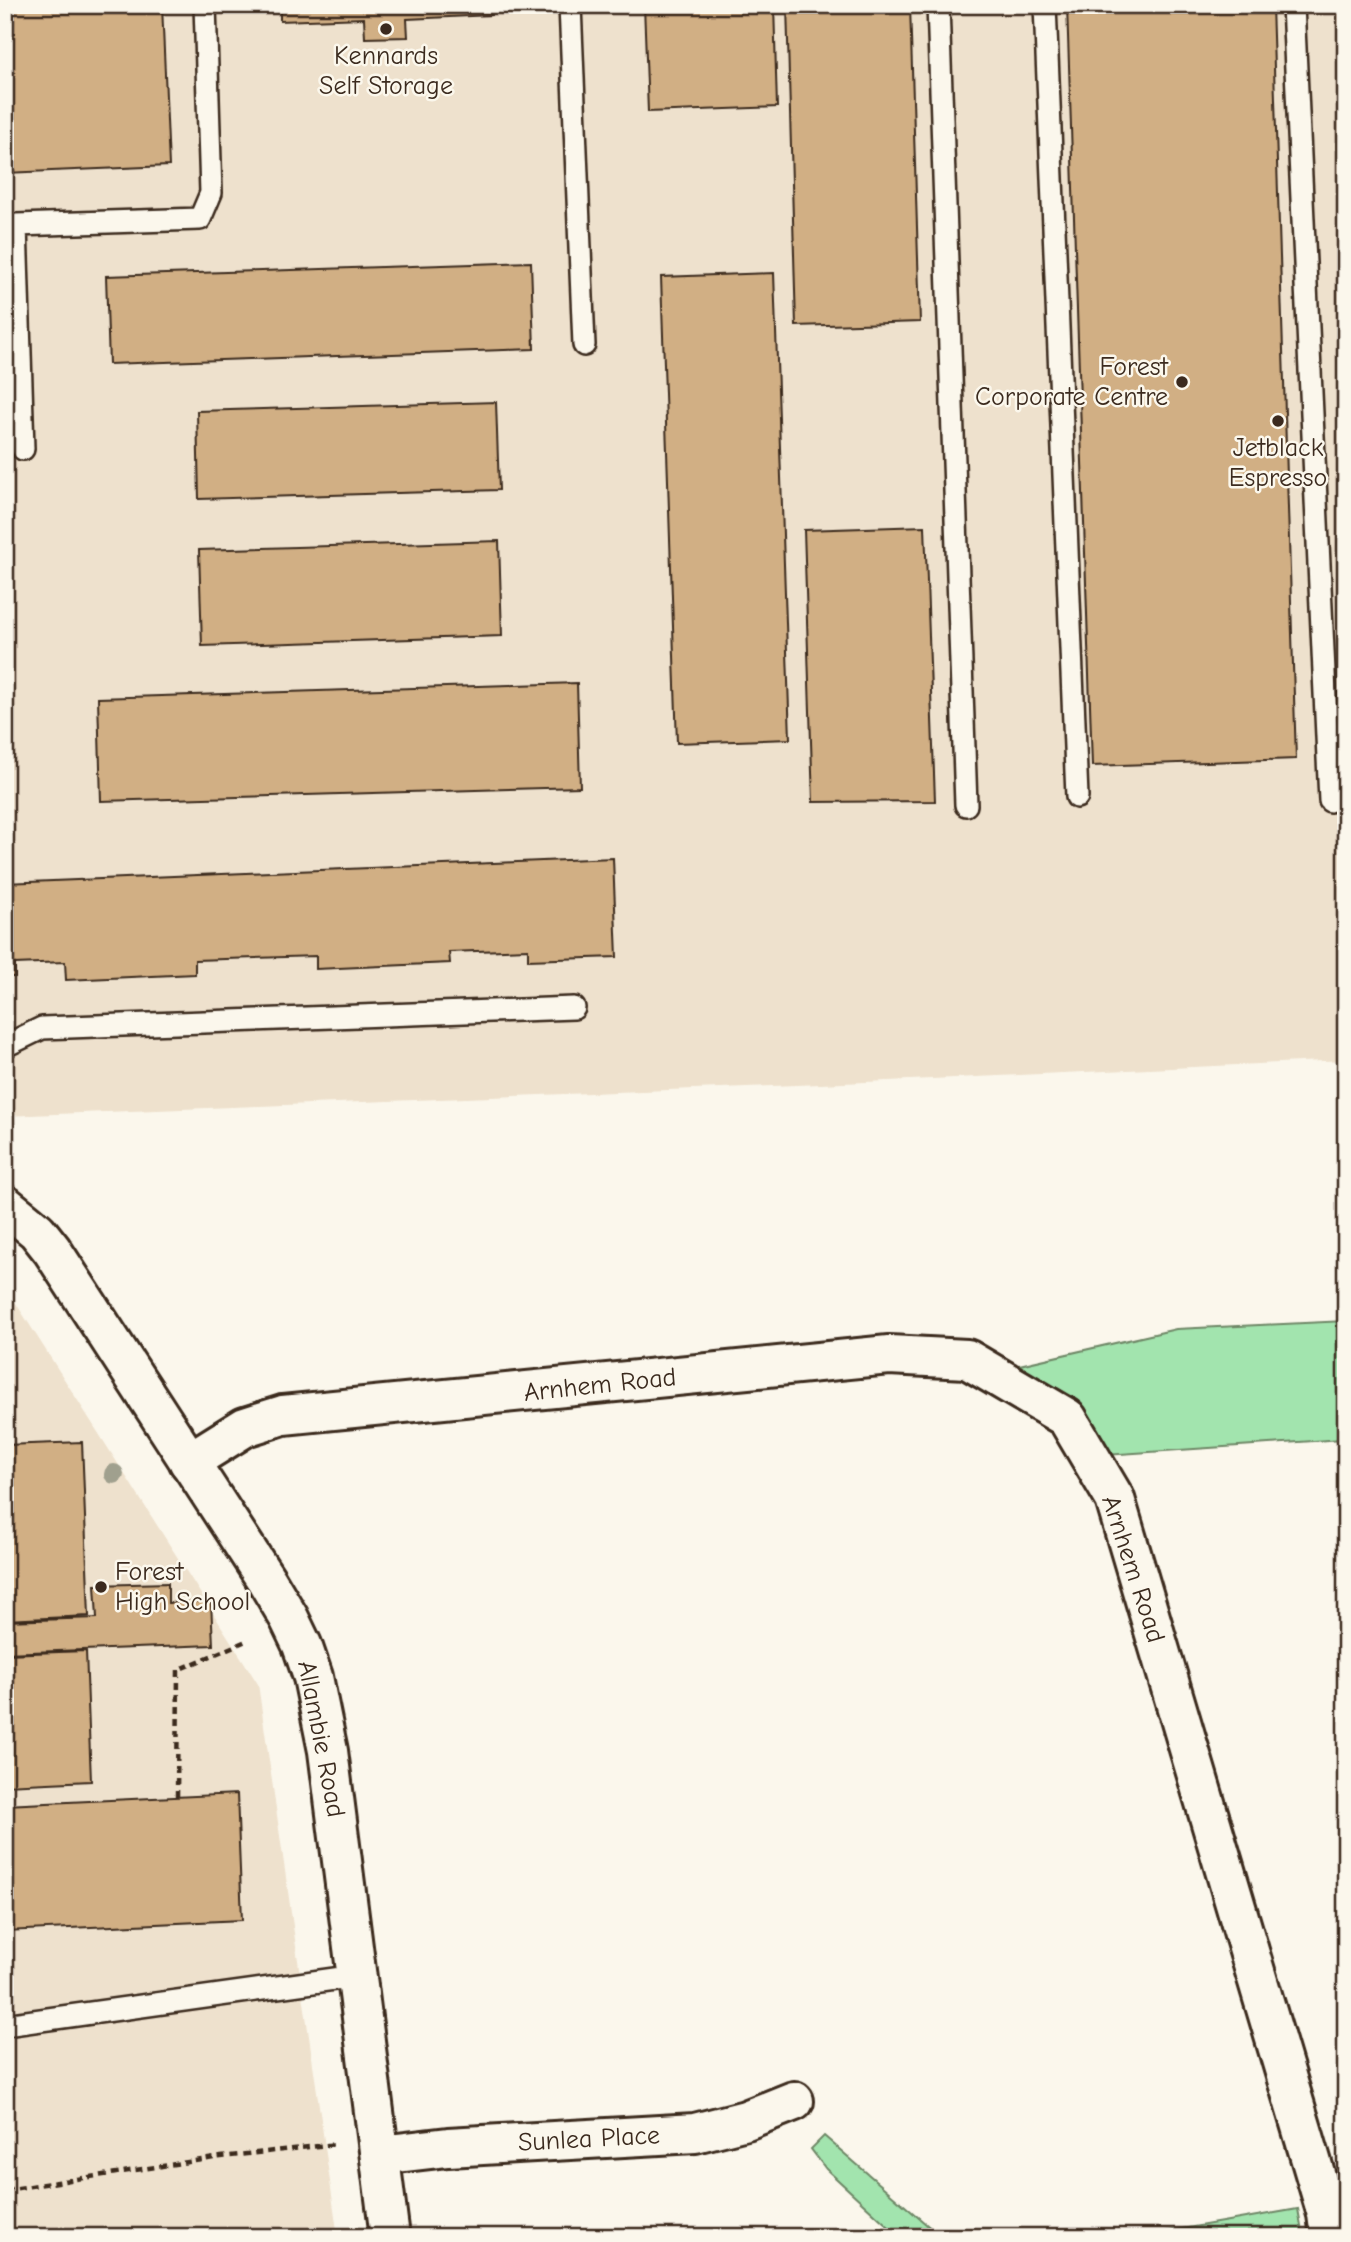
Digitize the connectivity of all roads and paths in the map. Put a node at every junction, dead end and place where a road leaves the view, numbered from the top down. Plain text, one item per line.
1 (205, 5) edge
2 (570, 5) edge
3 (938, 5) edge
4 (1045, 5) edge
5 (1293, 5) edge
6 (584, 345) dead end
7 (23, 449) dead end
8 (1077, 797) dead end
9 (1330, 802) dead end
10 (966, 805) dead end
11 (574, 1008) dead end
12 (5, 1046) edge
13 (5, 1205) edge
14 (189, 1462) junction
15 (246, 1641) dead end
16 (177, 1797) dead end
17 (356, 1976) junction
18 (5, 2025) edge
19 (794, 2102) dead end
20 (336, 2144) dead end
21 (380, 2155) junction
22 (5, 2189) edge
23 (390, 2237) edge
24 (1330, 2237) edge

1 - 7 lane
2 - 6 lane
3 - 10 lane
4 - 8 lane
5 - 9 lane
11 - 12 lane
13 - 14 street, Allambie Road
14 - 17 street, Allambie Road
14 - 24 street, Arnhem Road
15 - 16 path
17 - 18 lane
17 - 21 street, Allambie Road
19 - 21 street, Sunlea Place
20 - 22 path
21 - 23 street, Allambie Road

